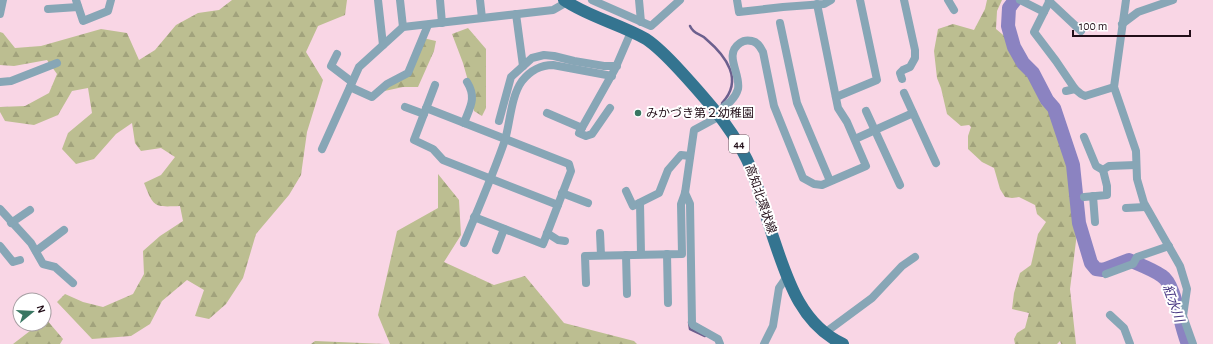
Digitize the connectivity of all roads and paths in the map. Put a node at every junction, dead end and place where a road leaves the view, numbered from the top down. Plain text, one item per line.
1 (2, 0) edge
2 (111, 0) edge
3 (378, 0) edge
4 (400, 0) edge
5 (440, 0) edge
6 (480, 0) edge
7 (592, 0) edge
8 (639, 0) edge
9 (680, 0) edge
10 (737, 0) edge
11 (860, 0) edge
12 (904, 0) edge
13 (948, 0) edge
14 (1020, 0) edge
15 (1126, 0) edge
16 (1173, 0) edge
17 (566, 1) edge
18 (828, 1) edge
19 (1049, 1) edge
20 (782, 3) edge
21 (77, 4) edge
22 (817, 4) junction
23 (48, 9) dead end
24 (954, 10) dead end
25 (1044, 12) junction
26 (0, 14) edge
27 (516, 14) junction
28 (482, 18) junction
29 (641, 22) junction
30 (442, 23) junction
31 (780, 23) dead end
32 (1122, 24) junction
33 (428, 25) junction
34 (403, 28) junction
35 (1081, 31) dead end
36 (631, 32) junction
37 (383, 45) junction
38 (337, 54) dead end
39 (56, 64) dead end
40 (523, 66) junction
41 (617, 66) junction
42 (612, 76) junction
43 (902, 79) dead end
44 (0, 82) edge
45 (467, 82) dead end
46 (351, 85) junction
47 (435, 85) dead end
48 (1114, 87) junction
49 (1075, 89) junction
50 (1066, 91) dead end
51 (904, 93) dead end
52 (836, 97) junction
53 (405, 107) dead end
54 (610, 108) dead end
55 (425, 111) junction
56 (866, 111) dead end
57 (913, 113) junction
58 (547, 114) dead end
59 (719, 114) junction
60 (499, 121) dead end
61 (464, 123) junction
62 (582, 128) junction
63 (875, 130) junction
64 (1084, 137) dead end
65 (505, 139) junction
66 (855, 139) junction
67 (322, 149) dead end
68 (690, 156) junction
69 (936, 163) dead end
70 (1136, 165) junction
71 (1103, 170) junction
72 (489, 178) junction
73 (830, 182) junction
74 (900, 185) dead end
75 (626, 191) dead end
76 (685, 193) junction
77 (562, 194) junction
78 (1093, 196) junction
79 (1084, 197) dead end
80 (588, 203) dead end
81 (640, 203) junction
82 (558, 205) junction
83 (1145, 207) junction
84 (1126, 208) dead end
85 (0, 210) edge
86 (30, 210) dead end
87 (474, 217) junction
88 (1096, 222) dead end
89 (12, 223) junction
90 (504, 229) junction
91 (64, 230) dead end
92 (547, 233) junction
93 (600, 233) dead end
94 (565, 241) dead end
95 (464, 243) dead end
96 (0, 246) edge
97 (1169, 246) junction
98 (496, 250) dead end
99 (36, 251) junction
100 (626, 254) junction
101 (641, 254) junction
102 (667, 254) junction
103 (601, 255) junction
104 (915, 257) dead end
105 (20, 260) dead end
106 (1106, 274) dead end
107 (786, 278) junction
108 (73, 283) dead end
109 (586, 283) dead end
110 (626, 294) dead end
111 (668, 303) dead end
112 (1110, 315) dead end
113 (826, 332) junction
114 (720, 344) edge
115 (764, 344) edge
116 (843, 344) edge
117 (1130, 344) edge
118 (1194, 344) edge

1 - 26 street
2 - 21 street
3 - 37 street
4 - 34 street
5 - 30 street
6 - 28 street
7 - 29 street
8 - 29 street
9 - 29 street
10 - 20 street
11 - 52 street
12 - 43 street
13 - 24 street
14 - 25 street
15 - 32 street
16 - 32 street
17 - 27 street
17 - 36 main road, 高知北環状線 / 44
18 - 22 street
19 - 25 street
19 - 35 street
20 - 22 street
21 - 23 street
22 - 52 street
25 - 49 street
27 - 28 street
27 - 40 street
28 - 30 street
30 - 33 street
31 - 73 street
32 - 48 street
33 - 34 street
33 - 46 street
34 - 37 street
36 - 41 street
36 - 59 main road, 高知北環状線 / 44
37 - 46 street
38 - 46 street
39 - 44 street
40 - 41 street
40 - 60 street
41 - 42 street
42 - 62 street
42 - 65 street
45 - 61 street
46 - 67 street
47 - 55 street
48 - 49 street
48 - 70 street
49 - 50 street
51 - 57 street
52 - 66 street
53 - 55 street
54 - 62 street
55 - 61 street
55 - 72 street
56 - 63 street
57 - 63 street
57 - 69 street
58 - 62 street
59 - 68 street
59 - 73 street
59 - 107 main road, 高知北環状線 / 44
61 - 65 street
63 - 66 street
63 - 74 street
64 - 71 street
65 - 72 street
65 - 77 street
66 - 73 street
68 - 76 street
68 - 81 street
70 - 71 street
70 - 83 street
71 - 78 street
72 - 82 street
72 - 87 street
75 - 81 street
76 - 102 street
76 - 114 street
77 - 80 street
77 - 82 street
78 - 79 street
78 - 88 street
81 - 101 street
82 - 92 street
83 - 84 street
83 - 97 street
85 - 89 street
86 - 89 street
87 - 90 street
87 - 95 street
89 - 99 street
90 - 92 street
90 - 98 street
91 - 99 street
92 - 94 street
93 - 103 street
96 - 105 street
97 - 106 street
97 - 118 street
99 - 108 street
100 - 101 street
100 - 103 street
100 - 110 street
101 - 102 street
102 - 111 street
103 - 109 street
104 - 113 street
107 - 113 main road, 高知北環状線 / 44
107 - 115 street
112 - 117 street
113 - 116 main road, 高知北環状線 / 44

